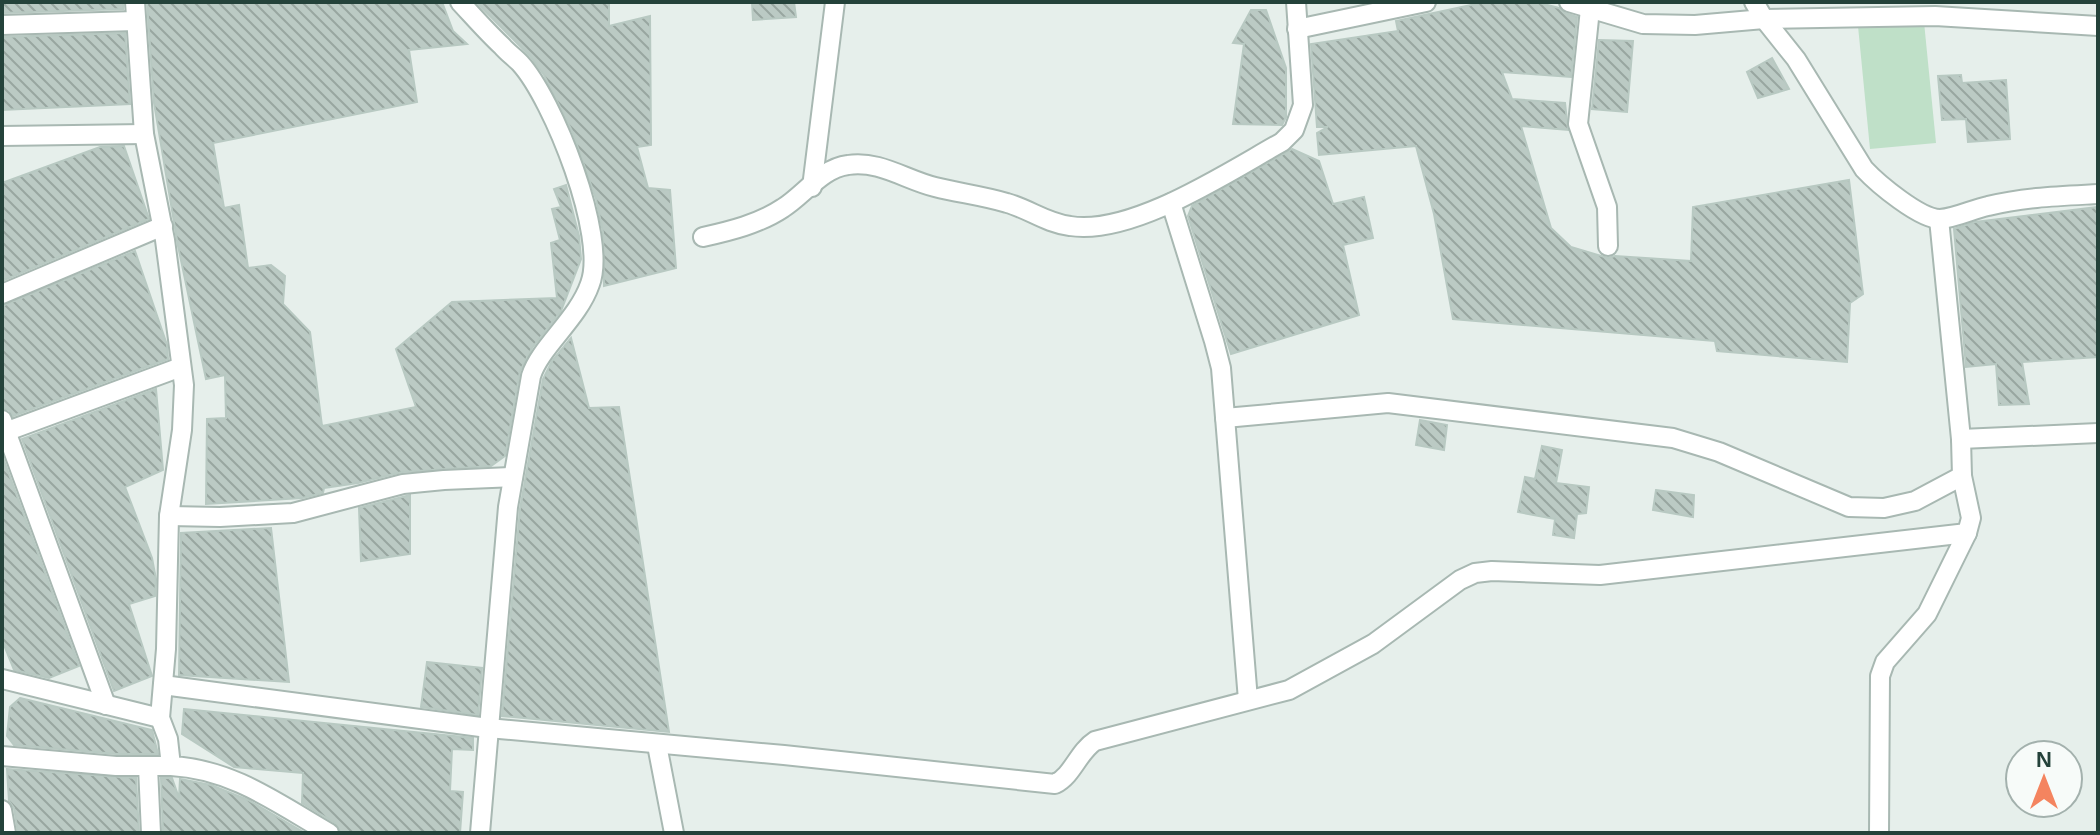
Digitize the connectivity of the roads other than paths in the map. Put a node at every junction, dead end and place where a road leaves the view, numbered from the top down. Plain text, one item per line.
1 (460, 2) edge
2 (835, 2) edge
3 (1296, 2) edge
4 (1426, 2) edge
5 (1569, 2) edge
6 (1754, 2) edge
7 (1590, 9) junction
8 (135, 12) edge
9 (1764, 19) junction
10 (2, 25) edge
11 (2098, 26) edge
12 (1297, 29) junction
13 (144, 134) junction
14 (2, 136) edge
15 (812, 187) junction
16 (2098, 194) edge
17 (1171, 203) junction
18 (1939, 219) junction
19 (163, 226) junction
20 (703, 237) dead end
21 (1608, 246) dead end
22 (2, 294) edge
23 (181, 367) junction
24 (1225, 418) junction
25 (3, 428) edge
26 (2098, 433) edge
27 (1961, 439) junction
28 (1962, 476) junction
29 (513, 477) junction
30 (169, 516) junction
31 (1967, 533) junction
32 (2, 679) edge
33 (163, 685) junction
34 (1248, 700) junction
35 (106, 705) junction
36 (160, 718) junction
37 (488, 728) junction
38 (657, 745) junction
39 (2, 756) edge
40 (171, 766) junction
41 (148, 767) junction
42 (2, 810) edge
43 (6, 833) edge
44 (151, 833) edge
45 (329, 833) edge
46 (480, 833) edge
47 (674, 833) edge
48 (1879, 833) edge

1 - 29 street
2 - 15 street
3 - 12 street
4 - 12 street
5 - 7 street
6 - 9 street
7 - 9 street
7 - 21 street
8 - 10 street
8 - 13 street
9 - 11 street
9 - 18 street
12 - 17 street
13 - 14 street
13 - 19 street
15 - 17 street
15 - 20 street
16 - 18 street
17 - 24 street
18 - 27 street
19 - 22 street
19 - 23 street
23 - 25 street
23 - 30 street
24 - 28 street
24 - 34 street
25 - 35 street
26 - 27 street
27 - 28 street
28 - 31 street
29 - 30 street
29 - 37 street
30 - 33 street
31 - 34 street
31 - 48 street
32 - 35 street
33 - 36 street
33 - 37 street
34 - 38 street
35 - 36 street
36 - 40 street
37 - 38 street
37 - 46 street
38 - 47 street
39 - 41 street
40 - 41 street
40 - 45 street
41 - 44 street
42 - 43 street

